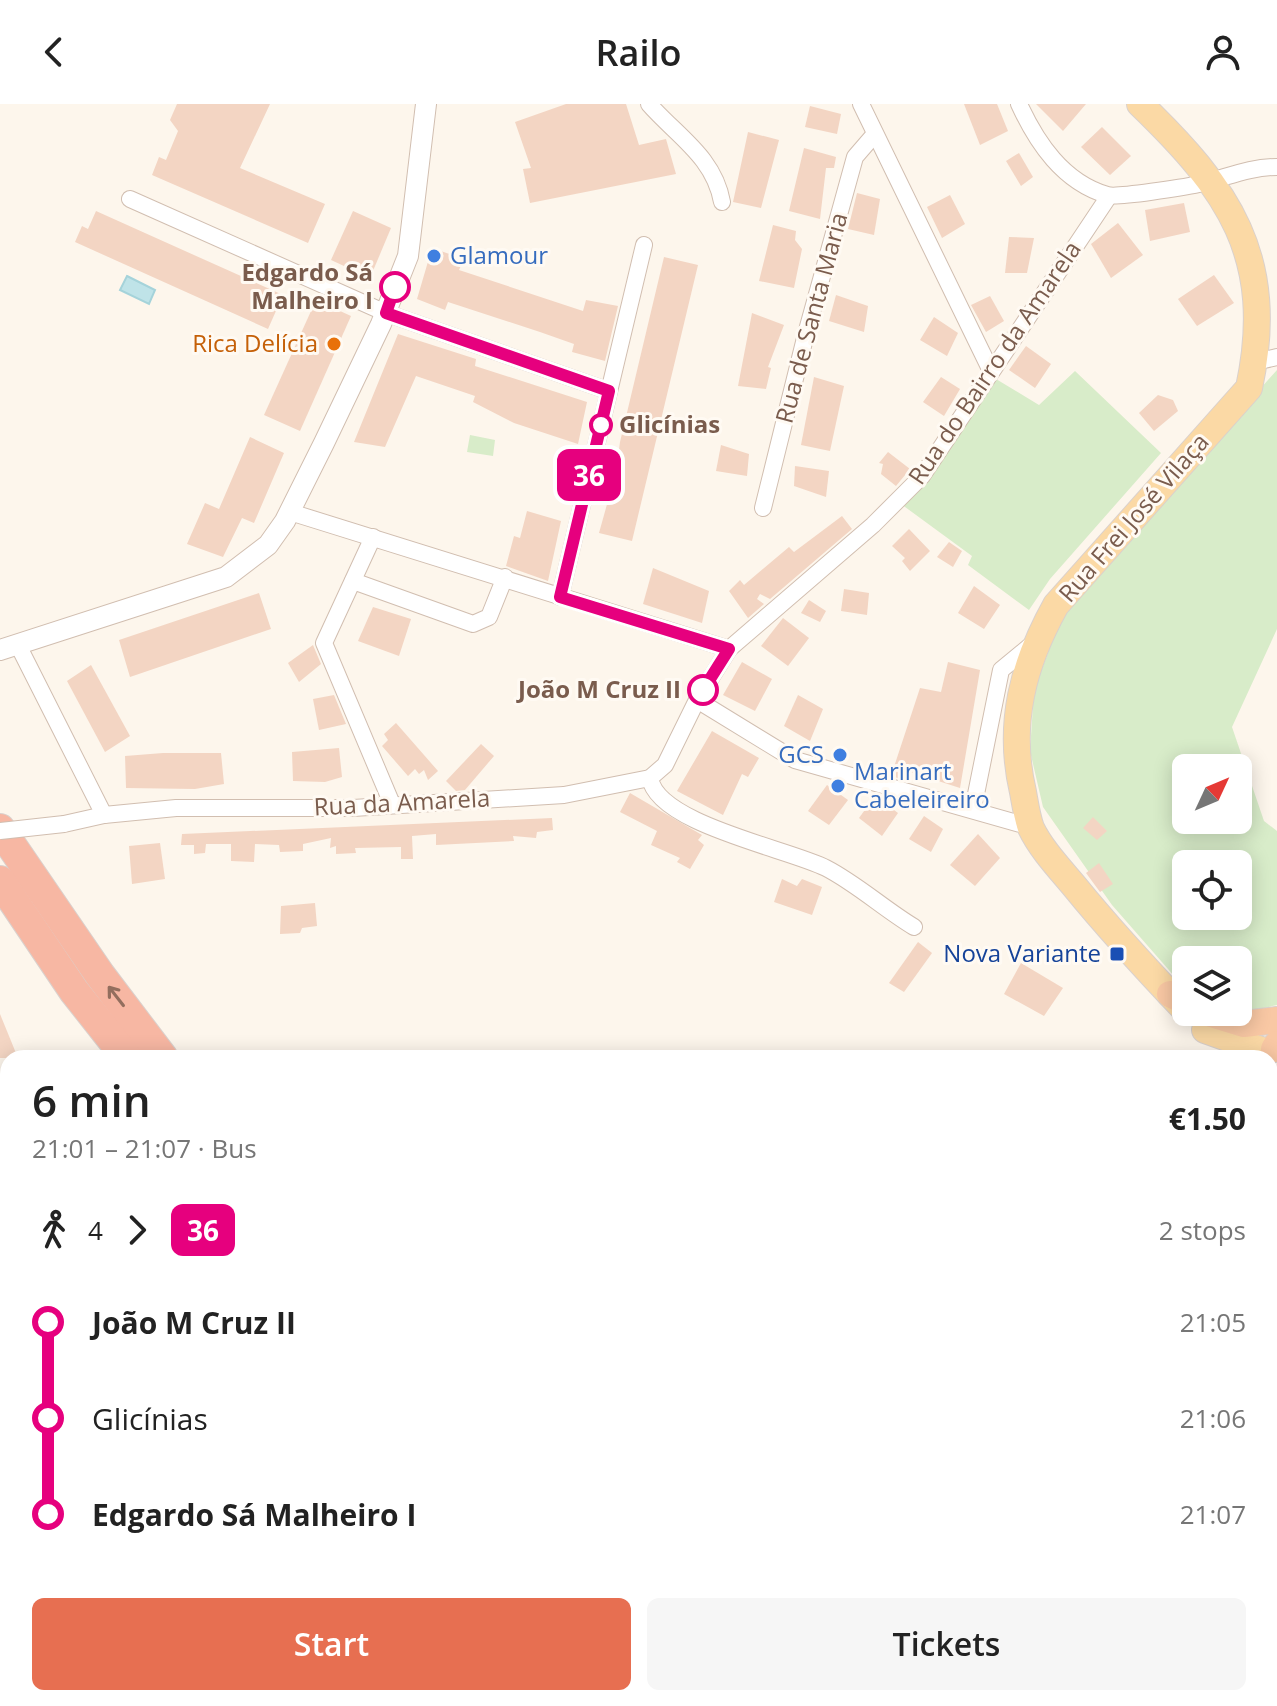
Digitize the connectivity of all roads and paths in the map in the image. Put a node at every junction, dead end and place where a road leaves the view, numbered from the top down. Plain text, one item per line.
1 (426, 104) edge
2 (649, 104) edge
3 (861, 104) edge
4 (1019, 104) edge
5 (1140, 104) edge
6 (874, 135) junction
7 (1277, 167) edge
8 (1215, 177) junction
9 (1109, 196) junction
10 (130, 199) dead end
11 (722, 202) dead end
12 (644, 245) dead end
13 (386, 313) junction
14 (1271, 358) edge
15 (991, 371) junction
16 (609, 391) junction
17 (763, 508) dead end
18 (290, 512) junction
19 (373, 537) junction
20 (505, 577) junction
21 (353, 581) junction
22 (560, 597) junction
23 (1036, 641) junction
24 (9, 648) edge
25 (729, 649) junction
26 (697, 700) junction
27 (650, 778) junction
28 (392, 804) junction
29 (973, 809) junction
30 (104, 815) junction
31 (1031, 827) junction
32 (0, 830) edge
33 (0, 881) edge
34 (914, 927) dead end
35 (1172, 993) edge
36 (1277, 1020) edge
37 (1252, 1023) edge
38 (1202, 1026) edge
39 (1222, 1026) edge
40 (121, 1050) edge
41 (157, 1050) edge
42 (1219, 1050) edge
43 (1269, 1050) edge

1 - 13 street
2 - 11 street
3 - 6 street
4 - 9 street
5 - 8 main road, Rua Frei José Vilaça
6 - 15 street
6 - 17 street, Rua de Santa Maria
7 - 8 street
8 - 9 street
8 - 14 main road, Rua Frei José Vilaça
9 - 15 street, Rua do Bairro da Amarela
10 - 13 street
12 - 16 street
13 - 16 street
13 - 18 street
14 - 23 main road, Rua Frei José Vilaça
15 - 25 street, Rua do Bairro da Amarela
16 - 22 street
18 - 19 street
18 - 24 street
19 - 20 street
19 - 21 street
20 - 21 street
20 - 22 street
21 - 28 street
22 - 25 street
23 - 29 street
23 - 31 main road, Rua Frei José Vilaça
24 - 30 street
25 - 26 street
26 - 27 street
26 - 29 street
27 - 28 street, Rua da Amarela
27 - 34 street
28 - 30 street, Rua da Amarela
29 - 31 street
30 - 32 street, Rua da Amarela, bridge
31 - 35 main road, Rua Frei José Vilaça
41 -> 32 highway
33 - 40 highway
36 - 37 highway
38 - 42 main road, Rua Frei José Vilaça
39 - 43 main road, Rua Frei José Vilaça

